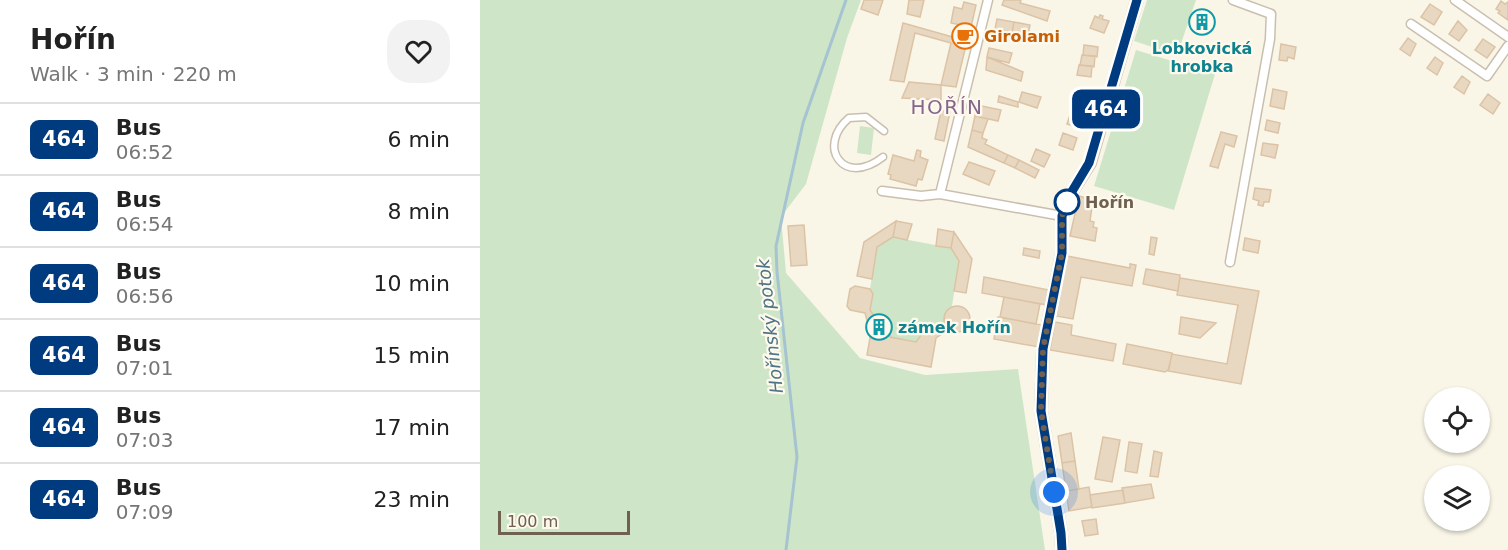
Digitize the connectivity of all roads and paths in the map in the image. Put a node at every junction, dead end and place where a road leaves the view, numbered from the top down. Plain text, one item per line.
1 (988, 0) edge
2 (1137, 0) edge
3 (1233, 0) edge
4 (1455, 0) edge
5 (1411, 24) dead end
6 (1508, 37) edge
7 (1508, 46) edge
8 (884, 131) dead end
9 (883, 157) dead end
10 (882, 191) dead end
11 (939, 194) junction
12 (1062, 216) junction
13 (1230, 262) dead end
14 (1062, 550) edge

1 - 11 street
2 - 12 street
3 - 13 street
4 - 6 street
5 - 7 street
8 - 9 street
10 - 11 street
11 - 12 street
12 - 14 street

